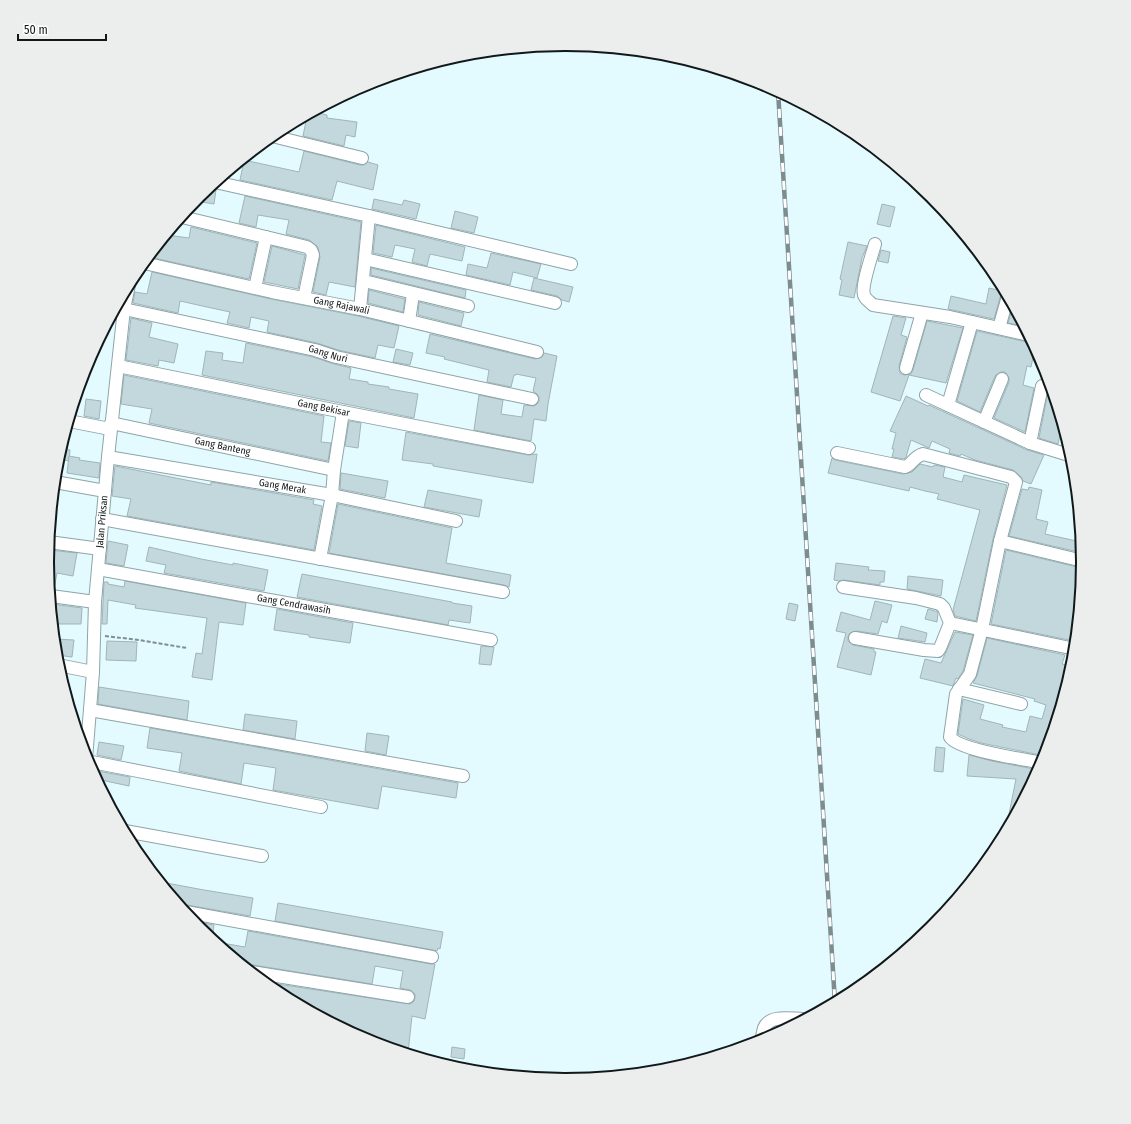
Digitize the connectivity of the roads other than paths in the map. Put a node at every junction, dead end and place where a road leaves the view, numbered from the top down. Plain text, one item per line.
1 (280, 138) edge
2 (362, 158) dead end
3 (223, 184) edge
4 (369, 216) junction
5 (187, 218) edge
6 (266, 237) junction
7 (875, 244) dead end
8 (366, 259) junction
9 (151, 264) edge
10 (571, 264) dead end
11 (364, 281) junction
12 (255, 288) junction
13 (413, 294) junction
14 (304, 298) junction
15 (126, 302) edge
16 (555, 302) dead end
17 (1006, 303) edge
18 (468, 306) dead end
19 (360, 309) junction
20 (124, 310) junction
21 (922, 313) junction
22 (409, 320) junction
23 (972, 322) junction
24 (999, 328) junction
25 (1023, 334) edge
26 (537, 352) dead end
27 (118, 366) junction
28 (906, 368) dead end
29 (1002, 379) dead end
30 (1042, 386) dead end
31 (926, 395) dead end
32 (532, 399) dead end
33 (948, 405) junction
34 (343, 412) junction
35 (75, 422) edge
36 (984, 422) junction
37 (111, 426) junction
38 (1030, 443) junction
39 (529, 448) dead end
40 (837, 453) dead end
41 (1065, 454) edge
42 (108, 457) junction
43 (334, 470) junction
44 (61, 483) edge
45 (104, 491) junction
46 (332, 495) junction
47 (102, 519) junction
48 (456, 521) dead end
49 (1000, 541) junction
50 (55, 543) edge
51 (100, 549) junction
52 (320, 559) junction
53 (1076, 559) edge
54 (98, 569) junction
55 (843, 587) dead end
56 (503, 592) dead end
57 (56, 597) edge
58 (95, 602) junction
59 (950, 623) junction
60 (982, 628) junction
61 (855, 638) dead end
62 (491, 640) dead end
63 (1069, 648) edge
64 (65, 666) edge
65 (93, 672) junction
66 (959, 689) junction
67 (1021, 704) dead end
68 (90, 710) junction
69 (87, 741) edge
70 (92, 755) edge
71 (1036, 762) edge
72 (463, 776) dead end
73 (321, 807) dead end
74 (133, 833) edge
75 (262, 856) dead end
76 (195, 914) edge
77 (432, 957) dead end
78 (264, 974) edge
79 (408, 997) dead end
80 (793, 1019) edge
81 (763, 1033) edge

1 - 2 street
3 - 4 street
4 - 8 street
4 - 10 street
5 - 6 street
6 - 12 street
6 - 14 street
7 - 21 street
8 - 11 street
8 - 16 street
9 - 12 street, Gang Rajawali
11 - 13 street
11 - 19 street
12 - 14 street, Gang Rajawali
13 - 18 street
13 - 22 street
14 - 19 street, Gang Rajawali
15 - 20 street, Jalan Priksan
17 - 24 street
19 - 22 street, Gang Rajawali
20 - 27 street, Jalan Priksan
20 - 32 street, Gang Nuri
21 - 23 street
21 - 28 street
22 - 26 street, Gang Rajawali
23 - 24 street
23 - 33 street
24 - 25 street
27 - 34 street, Gang Bekisar
27 - 37 street, Jalan Priksan
29 - 36 street
30 - 38 street
31 - 33 street
33 - 36 street
34 - 39 street, Gang Bekisar
34 - 43 street
35 - 37 street, Gang Banteng
36 - 38 street
37 - 42 street, Jalan Priksan
37 - 43 street, Gang Banteng
38 - 41 street
40 - 49 street
42 - 45 street, Jalan Priksan
42 - 46 street, Gang Merak
43 - 46 street
44 - 45 street
45 - 47 street, Jalan Priksan
46 - 48 street, Gang Merak
46 - 52 street
47 - 51 street, Jalan Priksan
47 - 52 street
49 - 53 street
49 - 60 street
50 - 51 street
51 - 54 street, Jalan Priksan
52 - 56 street
54 - 58 street, Jalan Priksan
54 - 62 street, Gang Cendrawasih
55 - 59 street
57 - 58 street
58 - 65 street, Jalan Priksan
59 - 60 street
59 - 61 street
60 - 63 street
60 - 66 street
64 - 65 street
65 - 68 street, Jalan Priksan
66 - 67 street
66 - 71 street
68 - 69 street, Jalan Priksan
68 - 72 street
70 - 73 street
74 - 75 street
76 - 77 street
78 - 79 street
80 - 81 street

